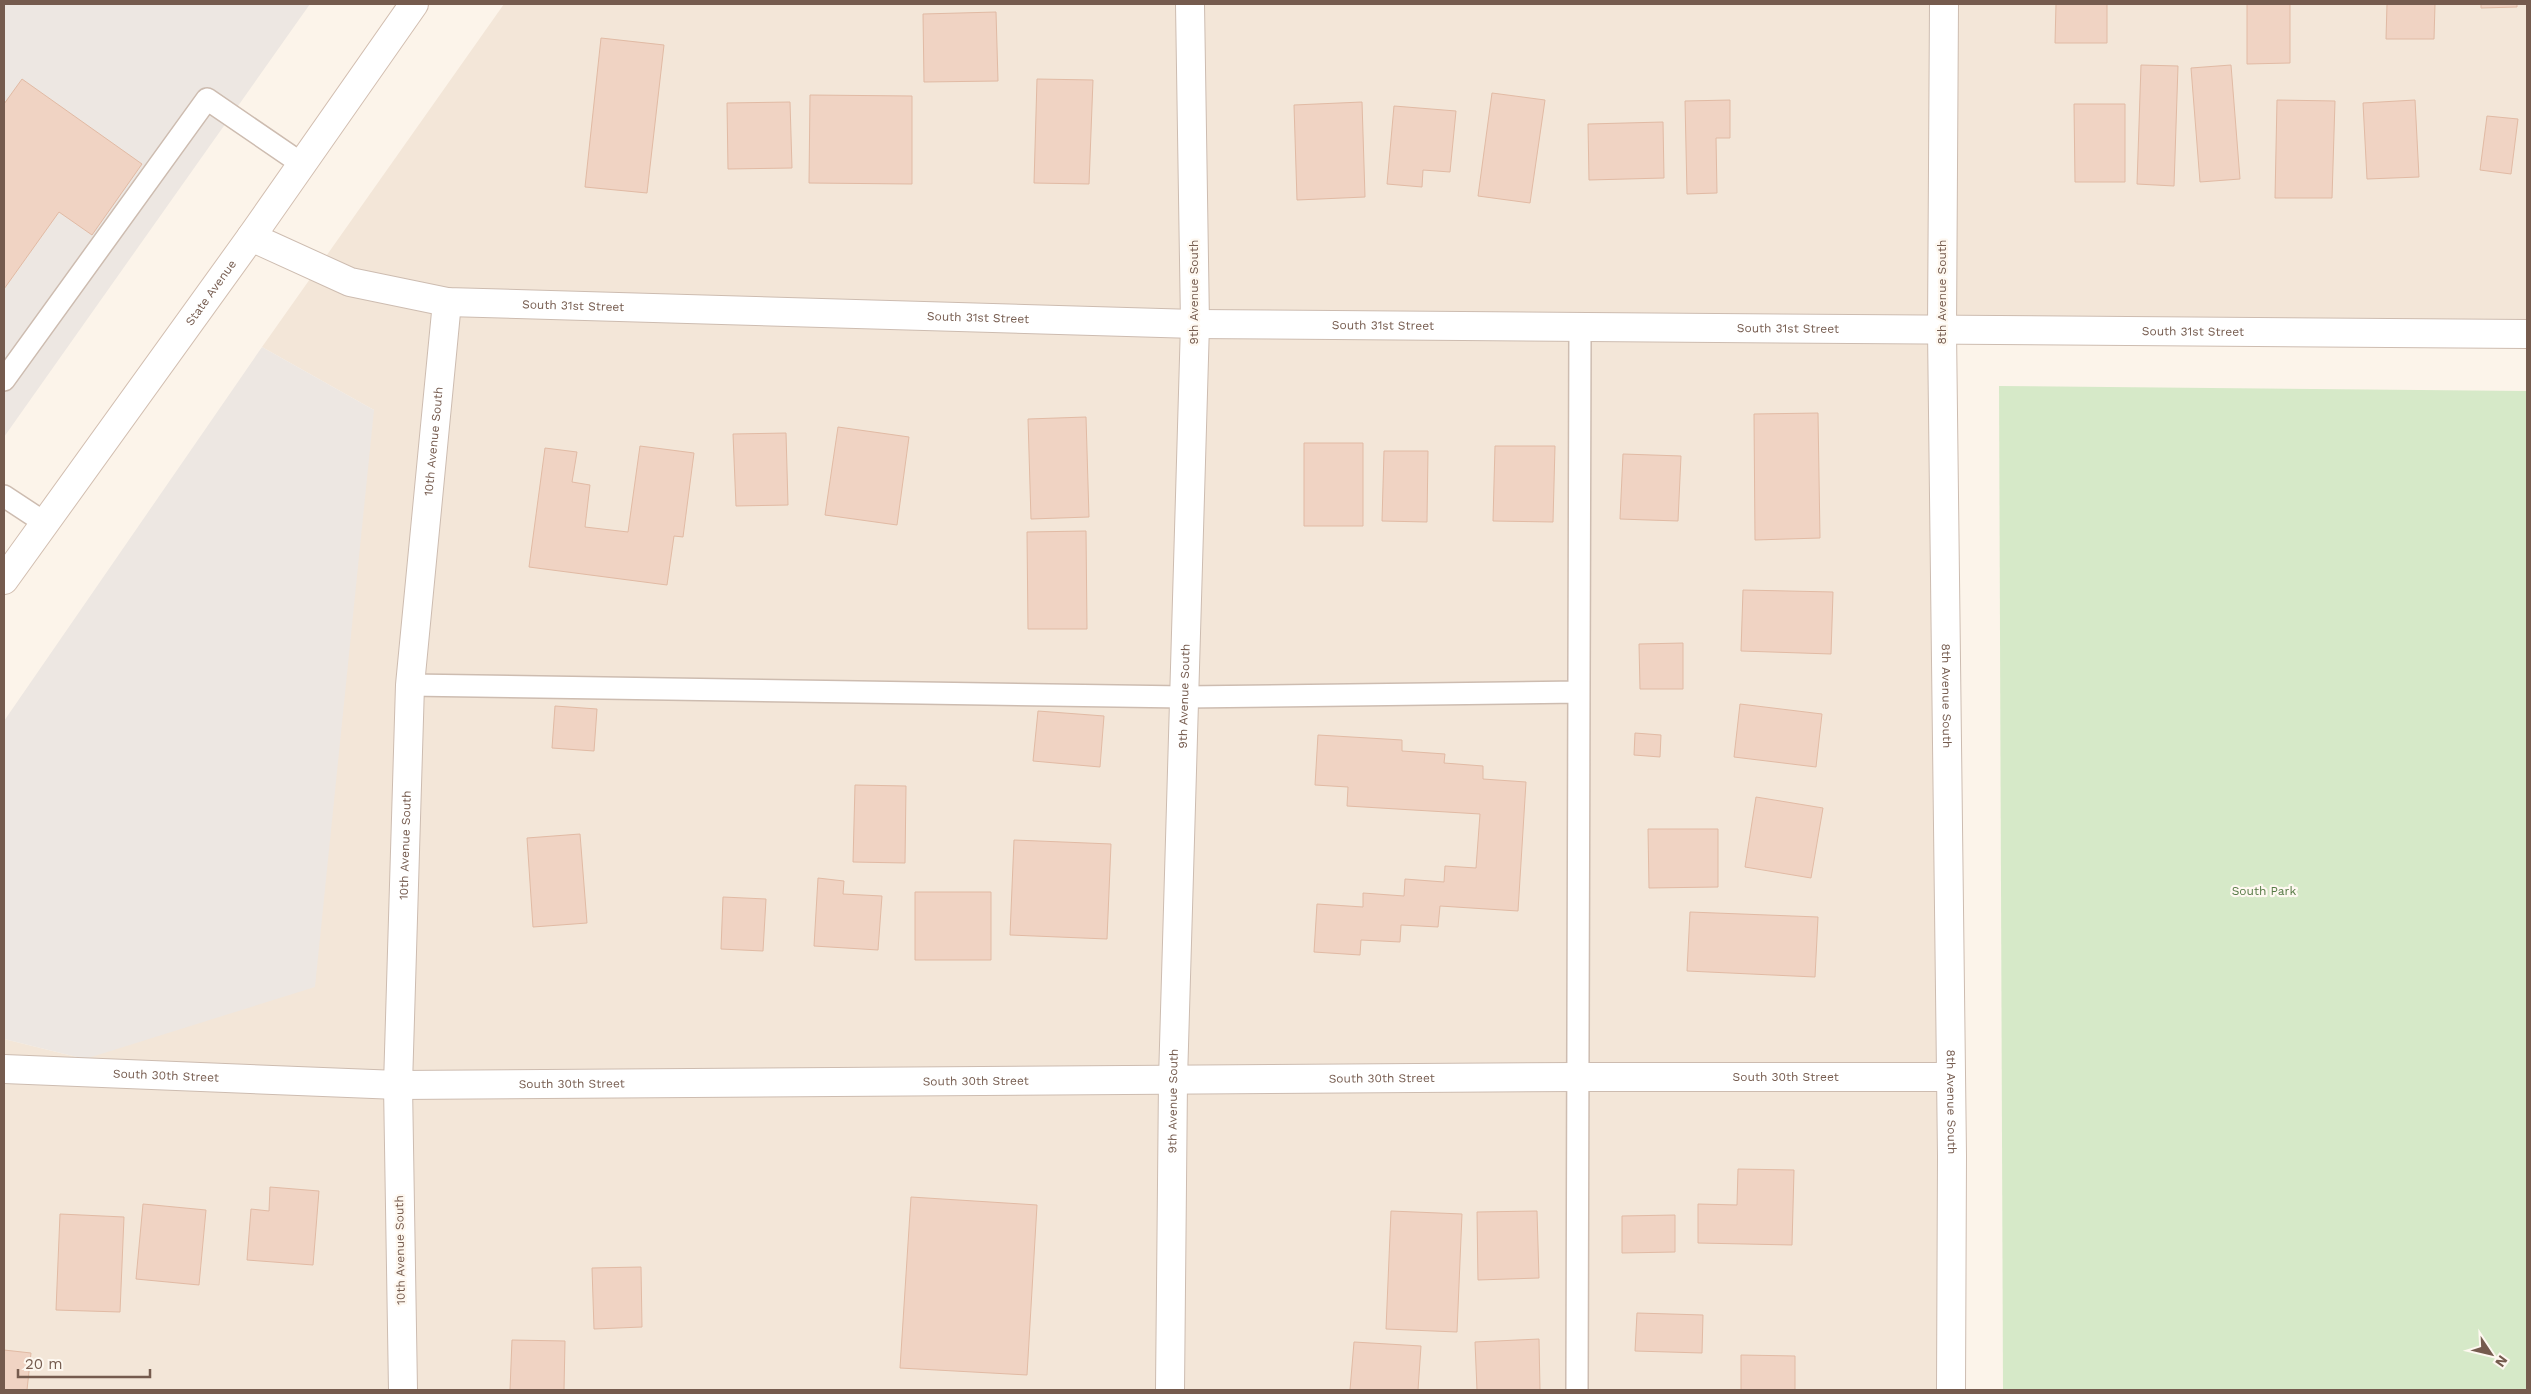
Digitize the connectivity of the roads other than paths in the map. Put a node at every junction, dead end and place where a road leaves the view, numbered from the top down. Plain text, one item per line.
1 (414, 4) edge
2 (1190, 4) edge
3 (1944, 4) edge
4 (302, 164) junction
5 (251, 237) junction
6 (447, 302) junction
7 (1195, 324) junction
8 (1580, 328) junction
9 (1942, 330) junction
10 (2527, 334) edge
11 (4, 380) edge
12 (4, 496) edge
13 (45, 523) junction
14 (4, 580) edge
15 (410, 685) junction
16 (1579, 692) junction
17 (1184, 697) junction
18 (4, 1069) edge
19 (1577, 1077) junction
20 (1950, 1077) junction
21 (1173, 1080) junction
22 (398, 1085) junction
23 (402, 1390) edge
24 (1170, 1390) edge
25 (1577, 1390) edge
26 (1951, 1390) edge

1 - 4 street, State Avenue
2 - 7 street, 9th Avenue South
3 - 9 street, 8th Avenue South
4 - 5 street, State Avenue
4 - 11 lane
5 - 6 street, South 31st Street
5 - 13 street, State Avenue
6 - 7 street, South 31st Street
6 - 15 street, 10th Avenue South
7 - 8 street, South 31st Street
7 - 17 street, 9th Avenue South
8 - 9 street, South 31st Street
8 - 16 lane
9 - 10 street, South 31st Street
9 - 20 street, 8th Avenue South
12 - 13 lane
13 - 14 street, State Avenue
15 - 17 lane
15 - 22 street, 10th Avenue South
16 - 17 lane
16 - 19 lane
17 - 21 street, 9th Avenue South
18 - 22 street, South 30th Street
19 - 20 street, South 30th Street
19 - 21 street, South 30th Street
19 - 25 lane
20 - 26 street, 8th Avenue South
21 - 22 street, South 30th Street
21 - 24 street, 9th Avenue South
22 - 23 street, 10th Avenue South

